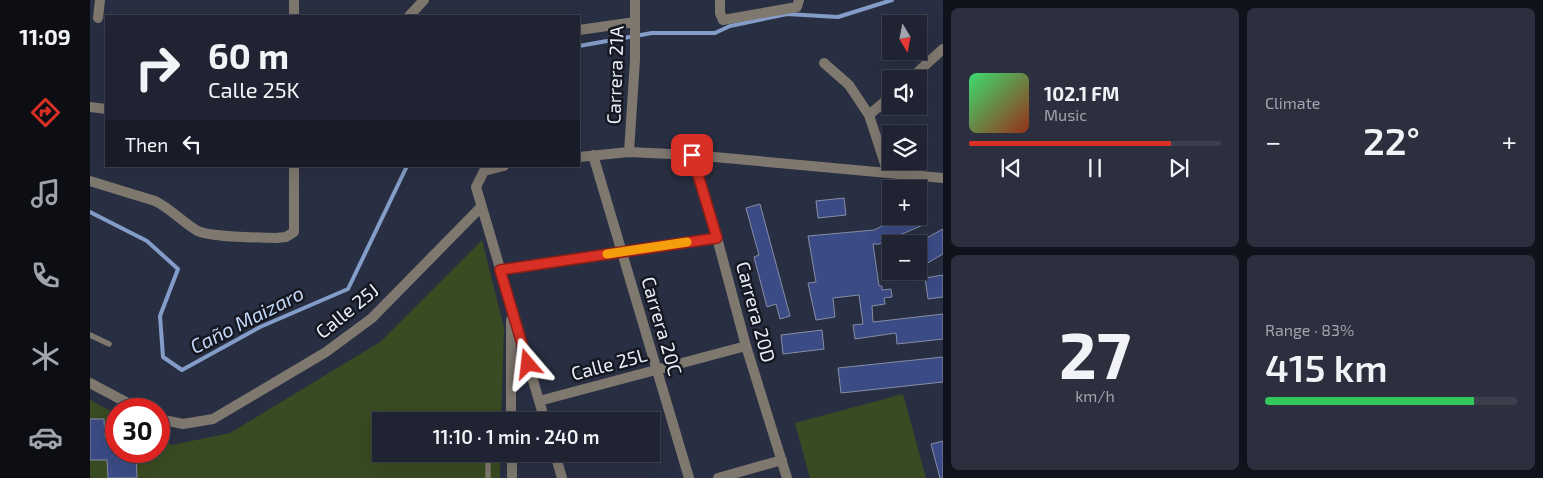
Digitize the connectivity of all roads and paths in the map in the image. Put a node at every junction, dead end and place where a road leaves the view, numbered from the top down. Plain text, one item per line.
1 (100, 0) edge
2 (294, 0) edge
3 (424, 0) edge
4 (635, 0) edge
5 (720, 0) edge
6 (798, 3) edge
7 (294, 15) edge
8 (409, 15) edge
9 (98, 18) edge
10 (635, 26) junction
11 (580, 30) edge
12 (943, 49) edge
13 (824, 63) dead end
14 (920, 70) edge
15 (882, 104) edge
16 (90, 107) edge
17 (105, 109) edge
18 (869, 115) junction
19 (629, 152) junction
20 (593, 155) junction
21 (692, 155) junction
22 (580, 157) edge
23 (294, 167) edge
24 (496, 167) edge
25 (481, 169) edge
26 (888, 173) junction
27 (943, 178) edge
28 (90, 181) edge
29 (481, 207) junction
30 (717, 238) junction
31 (623, 252) junction
32 (500, 270) junction
33 (511, 308) junction
34 (90, 335) edge
35 (109, 344) dead end
36 (746, 346) junction
37 (656, 369) junction
38 (90, 383) edge
39 (118, 398) edge
40 (539, 401) junction
41 (511, 412) edge
42 (542, 412) edge
43 (170, 421) edge
44 (782, 460) junction
45 (488, 462) edge
46 (512, 462) edge
47 (557, 462) edge
48 (488, 478) edge
49 (512, 478) edge
50 (562, 478) edge
51 (689, 478) edge
52 (718, 478) edge
53 (787, 478) edge

1 - 9 street
2 - 7 street
3 - 8 street
4 - 10 street, Carrera 21A
5 - 6 street
10 - 11 street
10 - 19 street, Carrera 21A
12 - 14 street
13 - 18 street
15 - 18 street
16 - 17 street
18 - 26 street
19 - 20 street
19 - 21 street
20 - 22 street
20 - 31 street, Carrera 20C
21 - 26 street
21 - 30 street, Carrera 20D
23 - 28 street
24 - 25 street
25 - 29 street
26 - 27 street
29 - 32 street
29 - 43 street, Calle 25J
30 - 31 street
30 - 36 street, Carrera 20D
31 - 32 street
31 - 37 street, Carrera 20C
32 - 33 street
33 - 40 street
33 - 41 street
34 - 35 lane
36 - 37 street, Calle 25L
36 - 44 street, Carrera 20D
37 - 40 street, Calle 25L
37 - 51 street, Carrera 20C
38 - 39 street
40 - 42 street
44 - 52 street
44 - 53 street, Carrera 20D
45 - 48 lane
46 - 49 street
47 - 50 street

